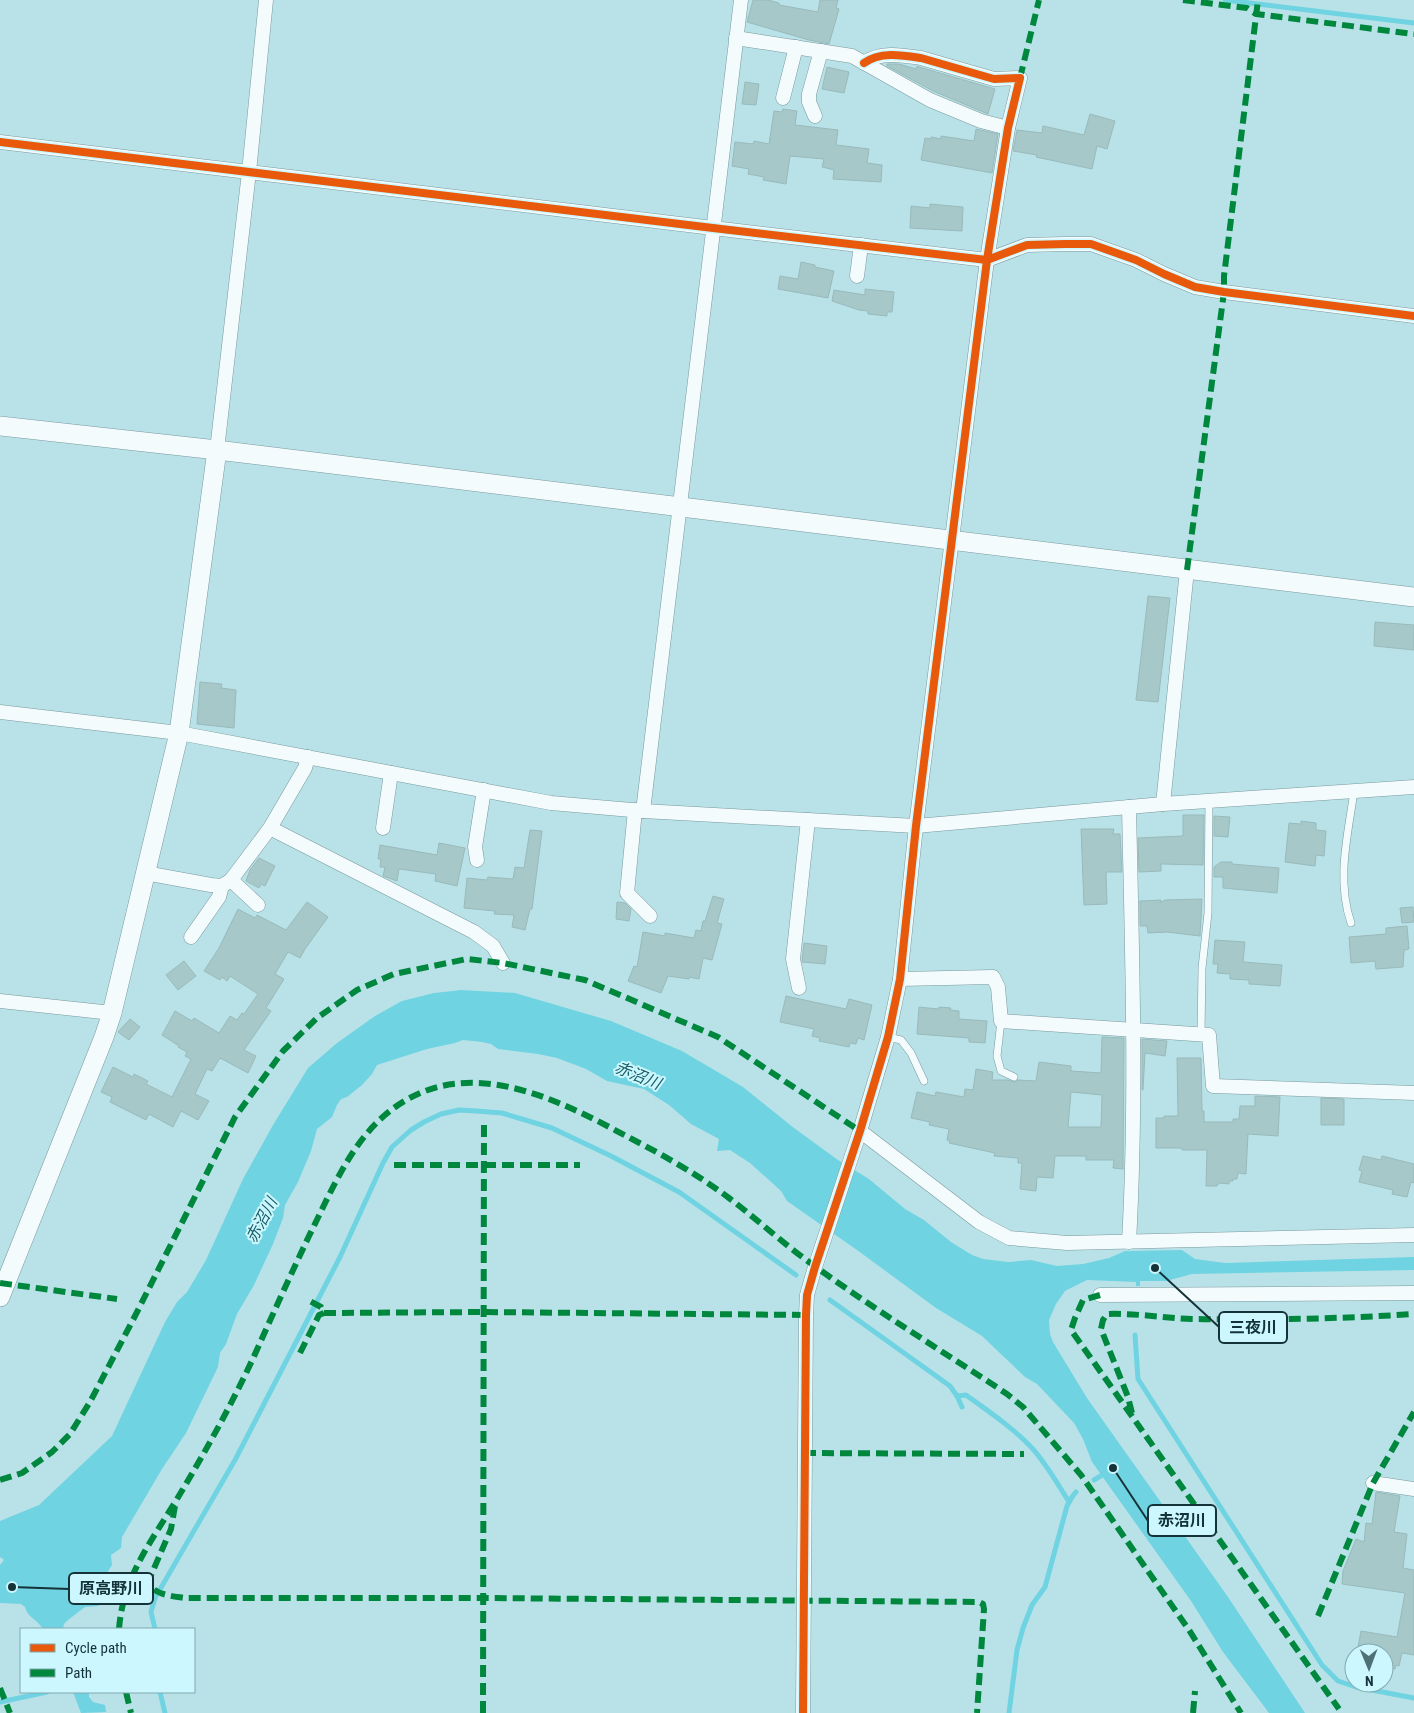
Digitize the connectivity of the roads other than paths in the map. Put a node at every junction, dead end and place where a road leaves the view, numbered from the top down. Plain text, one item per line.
1 (266, 0) edge
2 (741, 0) edge
3 (736, 38) junction
4 (796, 47) junction
5 (821, 51) junction
6 (864, 63) junction
7 (783, 98) dead end
8 (815, 116) dead end
9 (1008, 128) junction
10 (0, 142) edge
11 (249, 172) junction
12 (713, 228) junction
13 (861, 245) junction
14 (987, 260) junction
15 (857, 276) dead end
16 (1414, 316) edge
17 (0, 426) edge
18 (217, 450) junction
19 (680, 507) junction
20 (952, 541) junction
21 (1187, 570) junction
22 (1414, 597) edge
23 (0, 712) edge
24 (179, 733) junction
25 (308, 757) junction
26 (391, 773) junction
27 (1414, 787) edge
28 (484, 790) junction
29 (1354, 791) junction
30 (1209, 801) junction
31 (1162, 804) junction
32 (1129, 807) junction
33 (639, 811) junction
34 (808, 820) junction
35 (916, 826) junction
36 (270, 828) junction
37 (383, 828) dead end
38 (477, 860) dead end
39 (145, 873) junction
40 (226, 883) junction
41 (258, 905) dead end
42 (650, 916) dead end
43 (1351, 922) dead end
44 (191, 937) dead end
45 (503, 963) dead end
46 (900, 979) junction
47 (799, 988) dead end
48 (0, 1001) edge
49 (112, 1013) junction
50 (1001, 1021) junction
51 (1134, 1029) junction
52 (1201, 1034) junction
53 (888, 1037) junction
54 (1014, 1077) dead end
55 (924, 1081) dead end
56 (1414, 1093) edge
57 (860, 1131) junction
58 (1414, 1235) edge
59 (1129, 1242) junction
60 (1414, 1293) edge
61 (1100, 1295) dead end
62 (0, 1297) edge
63 (1372, 1483) dead end
64 (1414, 1489) edge
65 (803, 1713) edge

1 - 11 street
2 - 3 street
3 - 4 street
3 - 12 street
4 - 5 street
4 - 7 street
5 - 6 street
5 - 8 street
6 - 9 street
6 - 9 street
9 - 14 street
10 - 11 street
11 - 12 street
11 - 18 street
12 - 13 street
12 - 19 street
13 - 14 street
13 - 15 street
14 - 16 street
14 - 20 street
17 - 18 street
18 - 19 street
18 - 24 street
19 - 20 street
19 - 33 street
20 - 21 street
20 - 35 street
21 - 22 street
21 - 31 street
23 - 24 street
24 - 25 street
24 - 39 street
25 - 26 street
25 - 36 street
26 - 28 street
26 - 37 street
27 - 29 street
28 - 33 street
28 - 38 street
29 - 30 street
29 - 43 lane
30 - 31 street
30 - 52 lane
31 - 32 street
32 - 35 street
32 - 51 street
33 - 34 street
33 - 42 street
34 - 35 street
34 - 47 street
35 - 46 street
36 - 40 street
36 - 45 street
39 - 40 street
39 - 49 street
40 - 41 street
40 - 44 street
46 - 50 street
46 - 53 street
48 - 49 street
49 - 62 street
50 - 51 street
50 - 54 lane
51 - 52 street
51 - 59 street
52 - 56 street
53 - 55 lane
53 - 57 street
57 - 59 street
57 - 65 street
58 - 59 street
60 - 61 street
63 - 64 street

